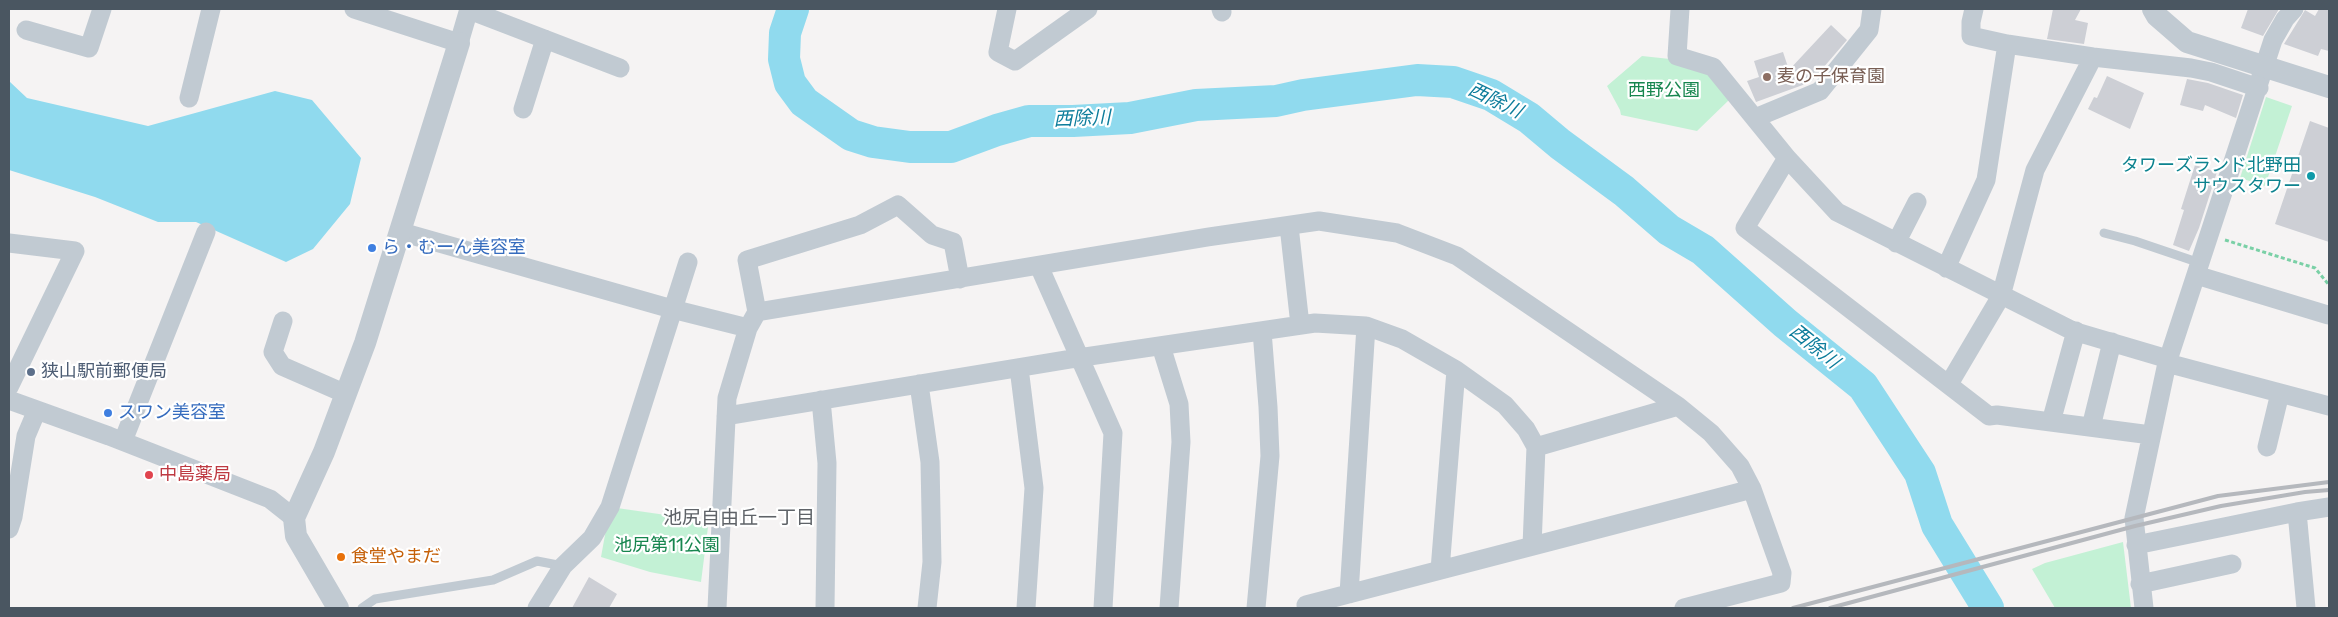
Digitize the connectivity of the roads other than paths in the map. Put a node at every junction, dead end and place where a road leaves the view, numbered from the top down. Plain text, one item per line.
1 (102, 9) edge
2 (211, 9) edge
3 (354, 9) edge
4 (469, 9) edge
5 (1007, 9) edge
6 (1088, 9) edge
7 (1680, 9) edge
8 (1872, 9) edge
9 (1974, 9) edge
10 (2153, 9) edge
11 (2294, 9) edge
12 (26, 30) dead end
13 (545, 39) junction
14 (459, 44) junction
15 (2007, 44) junction
16 (2093, 57) junction
17 (620, 68) dead end
18 (2262, 78) junction
19 (2329, 87) edge
20 (190, 98) dead end
21 (523, 110) dead end
22 (1755, 118) junction
23 (1786, 158) junction
24 (1917, 202) dead end
25 (1290, 226) junction
26 (206, 232) dead end
27 (401, 232) junction
28 (2104, 233) dead end
29 (9, 243) edge
30 (1896, 243) junction
31 (688, 262) dead end
32 (1038, 266) junction
33 (1946, 268) junction
34 (2198, 269) junction
35 (960, 279) junction
36 (2001, 296) junction
37 (672, 309) junction
38 (2328, 315) dead end
39 (753, 320) junction
40 (283, 321) dead end
41 (1300, 325) junction
42 (1366, 326) junction
43 (1262, 330) junction
44 (2076, 331) junction
45 (2112, 342) junction
46 (1161, 346) junction
47 (1078, 358) junction
48 (2168, 361) junction
49 (1019, 368) junction
50 (1456, 370) junction
51 (919, 384) junction
52 (1949, 384) junction
53 (9, 387) edge
54 (2280, 393) junction
55 (346, 394) junction
56 (9, 400) edge
57 (821, 400) junction
58 (1678, 406) junction
59 (2329, 406) edge
60 (37, 410) junction
61 (726, 416) junction
62 (2051, 422) junction
63 (2091, 427) junction
64 (2151, 435) junction
65 (123, 441) junction
66 (1536, 447) junction
67 (2267, 447) dead end
68 (1752, 489) junction
69 (2329, 507) edge
70 (2296, 512) junction
71 (294, 518) junction
72 (9, 528) edge
73 (2136, 545) junction
74 (1532, 546) junction
75 (2232, 564) dead end
76 (563, 566) junction
77 (1440, 570) junction
78 (2140, 584) junction
79 (1349, 594) junction
80 (1301, 607) edge
81 (338, 608) edge
82 (362, 608) edge
83 (537, 608) edge
84 (717, 608) edge
85 (824, 608) edge
86 (927, 608) edge
87 (1026, 608) edge
88 (1103, 608) edge
89 (1169, 608) edge
90 (1256, 608) edge
91 (1684, 608) edge
92 (2144, 608) edge
93 (2306, 608) edge

1 - 12 street
2 - 20 street
3 - 14 street
4 - 13 street
4 - 14 street
5 - 6 street
7 - 22 street
8 - 22 street
9 - 15 street
10 - 18 street
11 - 18 street
13 - 17 street
13 - 21 street
14 - 27 street
15 - 16 street
15 - 33 street
16 - 18 street
16 - 36 street
18 - 19 street
18 - 34 street
22 - 23 street
23 - 30 street
23 - 52 street
24 - 30 street
25 - 32 street
25 - 41 street
25 - 58 street
26 - 65 street
27 - 37 street
27 - 55 street
28 - 34 lane
29 - 53 street
30 - 33 street
31 - 37 street
32 - 35 street
32 - 47 street
33 - 36 street
34 - 38 street
34 - 48 street
35 - 39 street
35 - 39 street
36 - 44 street
36 - 52 street
37 - 39 street
37 - 76 street
39 - 61 street
40 - 55 street
41 - 42 street
41 - 43 street
42 - 50 street
42 - 79 street
43 - 46 street
43 - 90 street
44 - 45 street
44 - 62 street
45 - 48 street
45 - 63 street
46 - 47 street
46 - 89 street
47 - 49 street
47 - 88 street
48 - 54 street
48 - 64 street
49 - 51 street
49 - 87 street
50 - 66 street
50 - 77 street
51 - 57 street
51 - 86 street
52 - 62 street
54 - 59 street
54 - 67 street
55 - 71 street
56 - 60 street
57 - 61 street
57 - 85 street
58 - 66 street
58 - 68 street
60 - 65 street
60 - 72 street
61 - 84 street
62 - 63 street
63 - 64 street
64 - 73 street
65 - 71 street
66 - 74 street
68 - 74 street
68 - 91 street
69 - 70 street
70 - 73 street
70 - 93 street
71 - 81 street
73 - 78 street
74 - 77 street
75 - 78 street
76 - 82 lane
76 - 83 street
77 - 79 street
78 - 92 street
79 - 80 street

